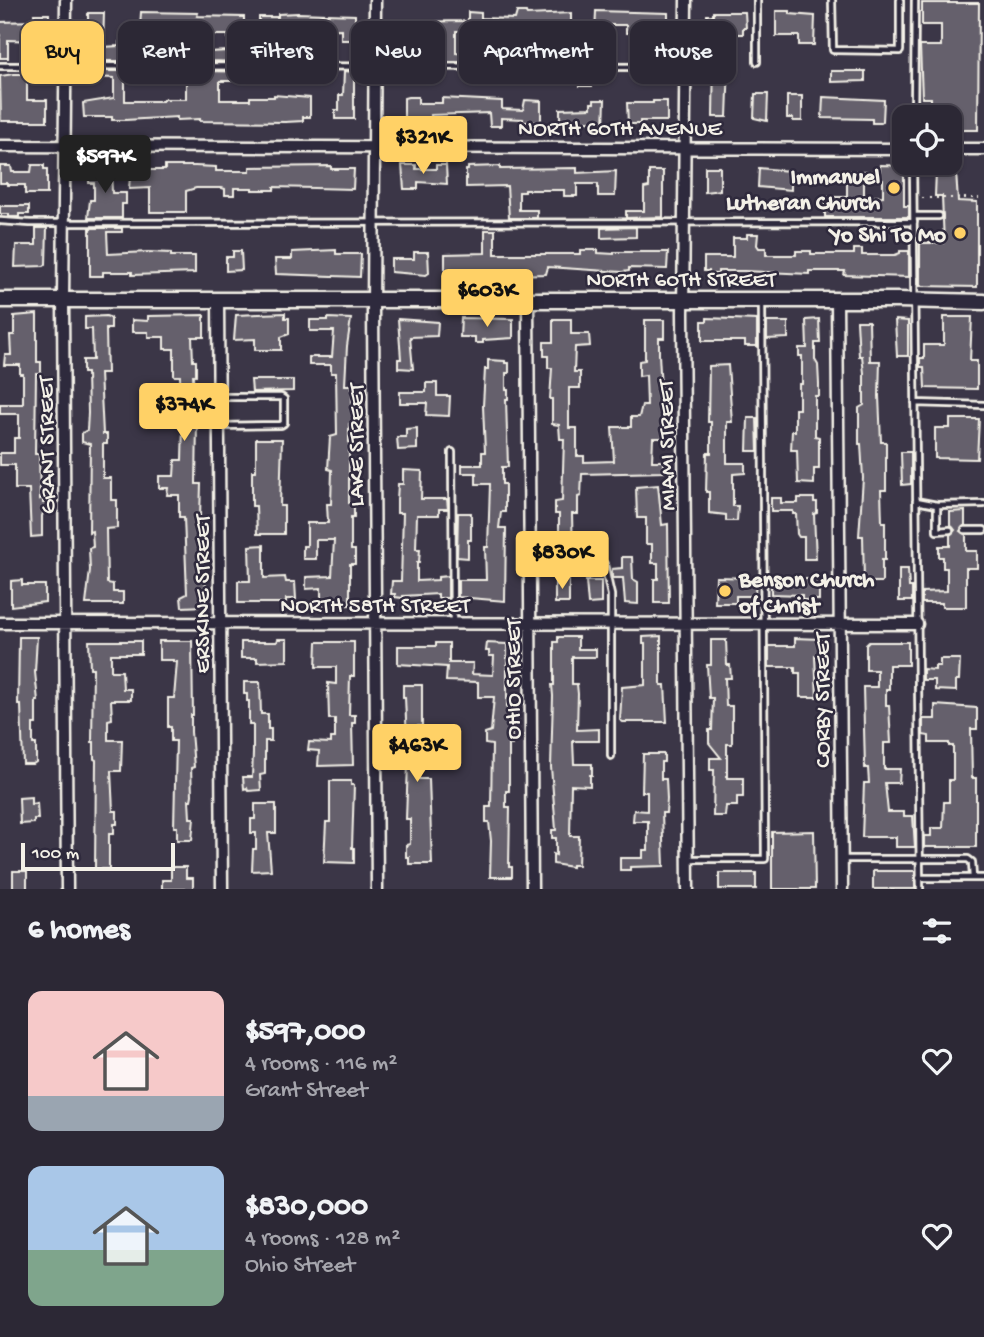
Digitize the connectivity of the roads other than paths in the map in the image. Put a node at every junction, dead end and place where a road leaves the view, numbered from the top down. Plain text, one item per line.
1 (66, 0) edge
2 (375, 0) edge
3 (686, 0) edge
4 (757, 0) edge
5 (832, 0) edge
6 (900, 0) edge
7 (915, 0) edge
8 (66, 21) edge
9 (375, 21) edge
10 (686, 21) edge
11 (757, 62) dead end
12 (0, 66) edge
13 (21, 66) edge
14 (104, 66) edge
15 (351, 67) edge
16 (445, 67) edge
17 (630, 67) edge
18 (65, 84) edge
19 (375, 84) edge
20 (686, 84) edge
21 (914, 105) edge
22 (64, 145) junction
23 (0, 146) edge
24 (374, 146) junction
25 (685, 146) junction
26 (892, 149) edge
27 (962, 149) edge
28 (984, 149) edge
29 (913, 175) edge
30 (939, 216) dead end
31 (914, 219) junction
32 (0, 221) edge
33 (63, 222) junction
34 (374, 223) junction
35 (684, 223) junction
36 (373, 299) junction
37 (0, 300) edge
38 (63, 300) junction
39 (218, 300) junction
40 (528, 300) junction
41 (684, 300) junction
42 (762, 300) junction
43 (837, 300) junction
44 (914, 301) junction
45 (984, 302) edge
46 (219, 397) junction
47 (915, 402) junction
48 (984, 405) edge
49 (219, 426) junction
50 (452, 452) dead end
51 (916, 501) junction
52 (984, 504) edge
53 (937, 505) junction
54 (950, 530) dead end
55 (965, 530) dead end
56 (984, 530) edge
57 (604, 564) dead end
58 (66, 623) junction
59 (220, 623) junction
60 (453, 623) junction
61 (0, 624) edge
62 (375, 624) junction
63 (531, 624) junction
64 (610, 624) junction
65 (686, 624) junction
66 (764, 624) junction
67 (840, 624) junction
68 (917, 624) junction
69 (611, 756) dead end
70 (688, 859) junction
71 (842, 859) junction
72 (919, 860) junction
73 (919, 878) junction
74 (972, 878) junction
75 (984, 878) edge
76 (67, 889) edge
77 (222, 889) edge
78 (377, 889) edge
79 (532, 889) edge
80 (688, 889) edge
81 (842, 889) edge
82 (919, 889) edge

1 - 8 street, GRANT STREET
2 - 9 street, LAKE STREET
3 - 10 street, MIAMI STREET
4 - 11 lane
5 - 6 lane
7 - 21 lane
12 - 13 lane
14 - 15 lane
16 - 17 lane
18 - 22 street, GRANT STREET
19 - 24 street, LAKE STREET
20 - 25 street, MIAMI STREET
22 - 23 street, NORTH 60TH AVENUE
22 - 24 street, NORTH 60TH AVENUE
22 - 33 street, GRANT STREET
24 - 25 street, NORTH 60TH AVENUE
24 - 34 street, LAKE STREET
25 - 26 street, NORTH 60TH AVENUE
25 - 35 street, MIAMI STREET
27 - 28 street
29 - 31 lane
30 - 31 lane
31 - 35 lane
31 - 44 lane
32 - 33 lane
33 - 34 lane
33 - 38 street, GRANT STREET
34 - 35 lane
34 - 36 street, LAKE STREET
35 - 41 street, MIAMI STREET
36 - 39 street, NORTH 60TH STREET
36 - 40 street, NORTH 60TH STREET
36 - 62 street, LAKE STREET
37 - 38 street, NORTH 60TH STREET
38 - 39 street, NORTH 60TH STREET
38 - 58 street, GRANT STREET
39 - 46 street, ERSKINE STREET
40 - 41 street, NORTH 60TH STREET
40 - 63 street, OHIO STREET
41 - 42 street, NORTH 60TH STREET
41 - 65 street, MIAMI STREET
42 - 43 street, NORTH 60TH STREET
42 - 66 lane
43 - 44 street, NORTH 60TH STREET
43 - 67 street, CORBY STREET
44 - 45 street, NORTH 60TH STREET
44 - 47 lane
46 - 49 street, ERSKINE STREET
46 - 49 lane
47 - 48 lane
47 - 51 lane
49 - 59 street, ERSKINE STREET
50 - 60 lane
51 - 53 lane
51 - 68 lane
52 - 53 lane
53 - 54 lane
55 - 56 lane
57 - 64 lane
58 - 59 street, NORTH 58TH STREET
58 - 61 street, NORTH 58TH STREET
58 - 76 street, GRANT STREET
59 - 62 street, NORTH 58TH STREET
59 - 77 street, ERSKINE STREET
60 - 62 street, NORTH 58TH STREET
60 - 63 street, NORTH 58TH STREET
62 - 78 street, LAKE STREET
63 - 64 street, NORTH 58TH STREET
63 - 79 street, OHIO STREET
64 - 65 street, NORTH 58TH STREET
64 - 69 lane
65 - 66 street, NORTH 58TH STREET
65 - 70 street, MIAMI STREET
66 - 67 street, NORTH 58TH STREET
66 - 70 lane
67 - 68 street, NORTH 58TH STREET
67 - 71 street, CORBY STREET
68 - 72 lane
70 - 80 street, MIAMI STREET
71 - 72 lane
71 - 81 street, CORBY STREET
72 - 73 lane
72 - 74 lane
73 - 74 lane
73 - 82 lane
74 - 75 lane

